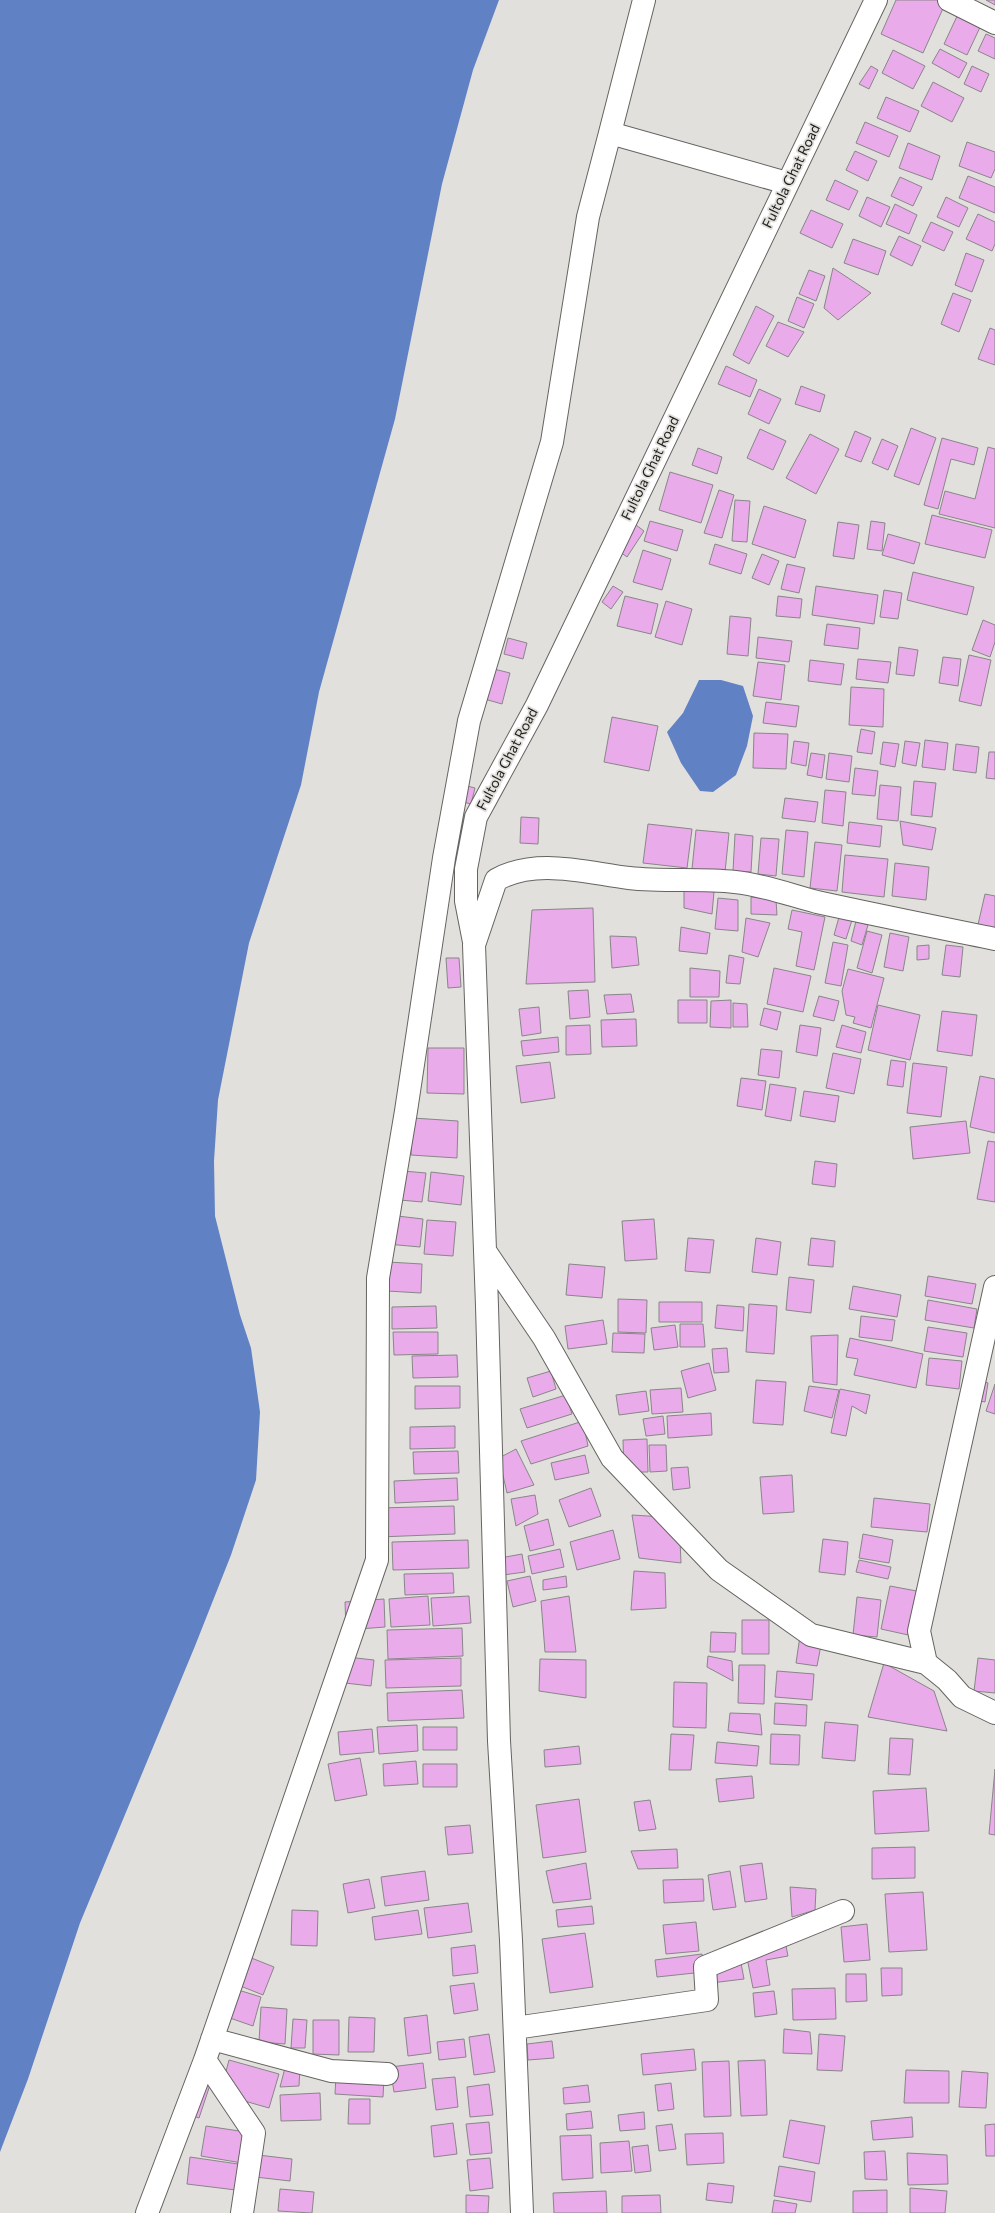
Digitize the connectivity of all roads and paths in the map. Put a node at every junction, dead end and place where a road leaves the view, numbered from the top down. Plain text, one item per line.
1 (644, 0) edge
2 (876, 0) edge
3 (949, 0) edge
4 (995, 23) edge
5 (610, 133) junction
6 (788, 183) junction
7 (995, 939) edge
8 (474, 945) junction
9 (485, 1251) junction
10 (995, 1287) edge
11 (926, 1663) junction
12 (995, 1713) edge
13 (843, 1911) dead end
14 (515, 2028) junction
15 (212, 2039) junction
16 (205, 2060) junction
17 (387, 2074) dead end
18 (147, 2213) edge
19 (242, 2213) edge
20 (522, 2213) edge

1 - 5 street
2 - 6 street, Fultola Ghat Road
3 - 4 street
5 - 6 street
5 - 15 street
6 - 8 street, Fultola Ghat Road
7 - 8 street
8 - 9 street
9 - 11 street
9 - 14 street
10 - 11 street
11 - 12 street
13 - 14 street
14 - 20 street
15 - 16 street
15 - 17 street
16 - 18 street
16 - 19 street

